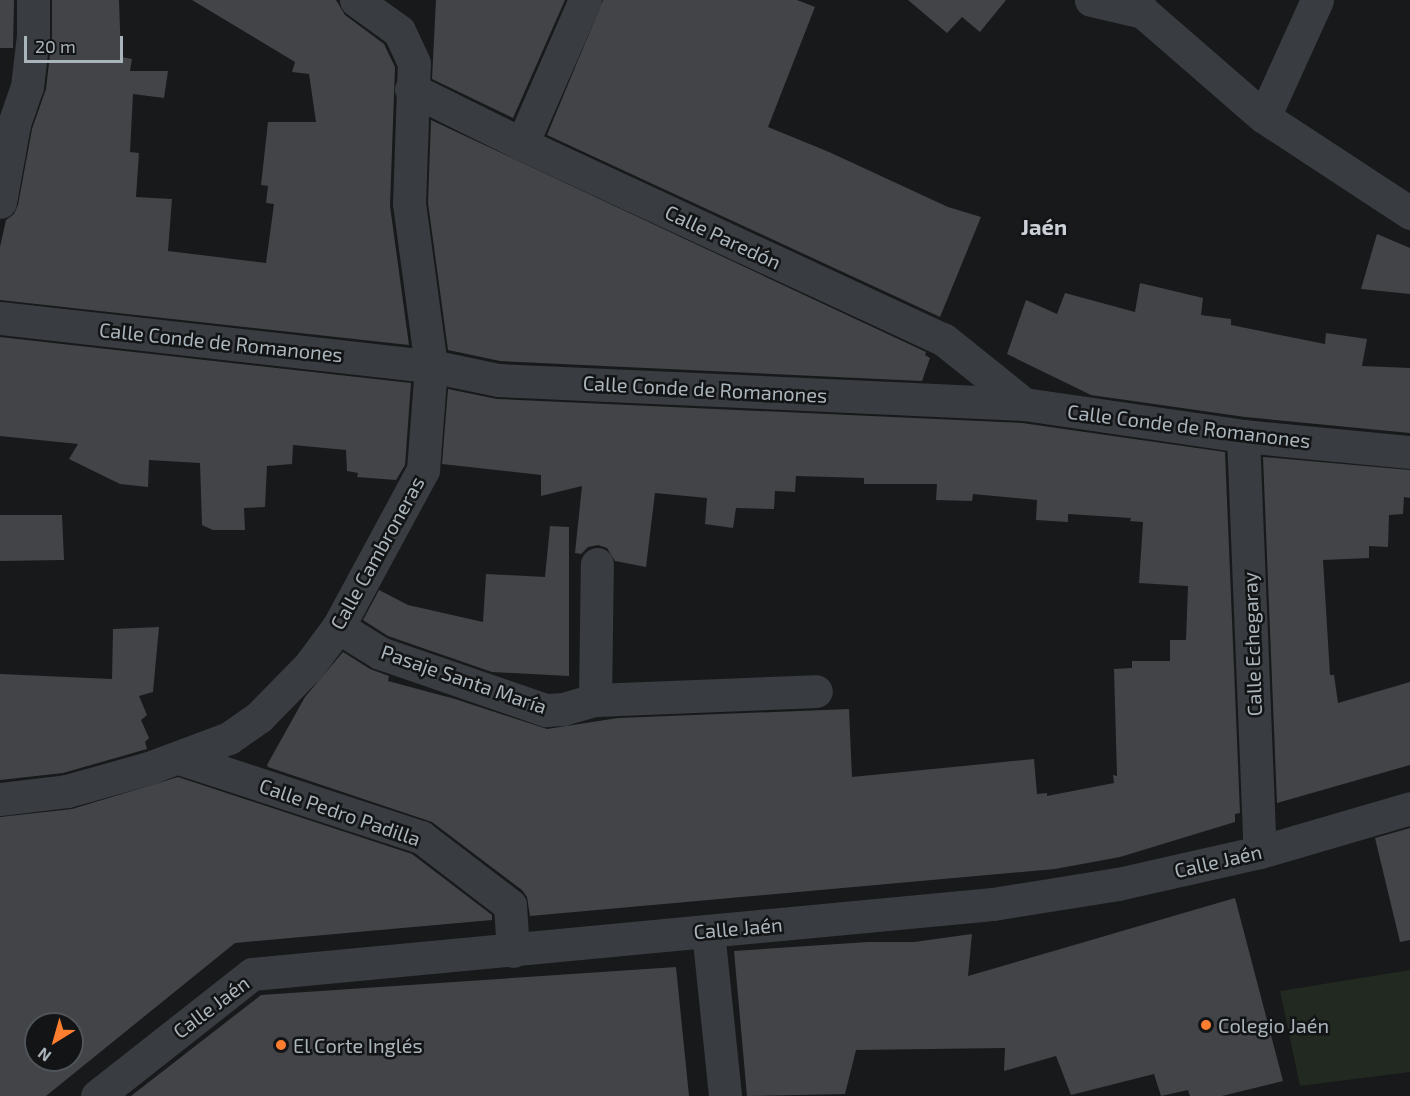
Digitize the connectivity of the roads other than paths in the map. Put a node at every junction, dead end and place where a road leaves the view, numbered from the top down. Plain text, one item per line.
1 (33, 0) edge
2 (356, 0) edge
3 (585, 0) edge
4 (1091, 0) edge
5 (1317, 0) edge
6 (1139, 6) edge
7 (411, 89) junction
8 (1264, 117) junction
9 (522, 144) junction
10 (0, 202) edge
11 (1410, 213) edge
12 (0, 318) edge
13 (431, 366) junction
14 (1024, 404) junction
15 (1244, 435) junction
16 (1410, 452) edge
17 (597, 564) dead end
18 (338, 627) junction
19 (816, 691) dead end
20 (595, 700) junction
21 (179, 759) junction
22 (0, 799) edge
23 (1410, 808) edge
24 (1260, 852) junction
25 (708, 931) junction
26 (513, 951) junction
27 (97, 1096) edge
28 (725, 1096) edge

1 - 10 street
2 - 7 street, Calle Cambroneras
3 - 9 street
4 - 6 street
5 - 8 street
6 - 8 street
7 - 9 street, Calle Paredón
7 - 13 street, Calle Cambroneras
8 - 11 street
9 - 14 street, Calle Paredón
12 - 13 street, Calle Conde de Romanones
13 - 14 street, Calle Conde de Romanones
13 - 18 street, Calle Cambroneras
14 - 15 street, Calle Conde de Romanones
15 - 16 street, Calle Conde de Romanones
15 - 24 street, Calle Echegaray
17 - 20 street
18 - 20 street, Pasaje Santa María
18 - 21 street, Calle Cambroneras
19 - 20 street, Pasaje Santa María
21 - 22 street, Calle Cambroneras
21 - 26 street, Calle Pedro Padilla
23 - 24 street, Calle Jaén
24 - 25 street, Calle Jaén
25 - 26 street, Calle Jaén
25 - 28 street
26 - 27 street, Calle Jaén

